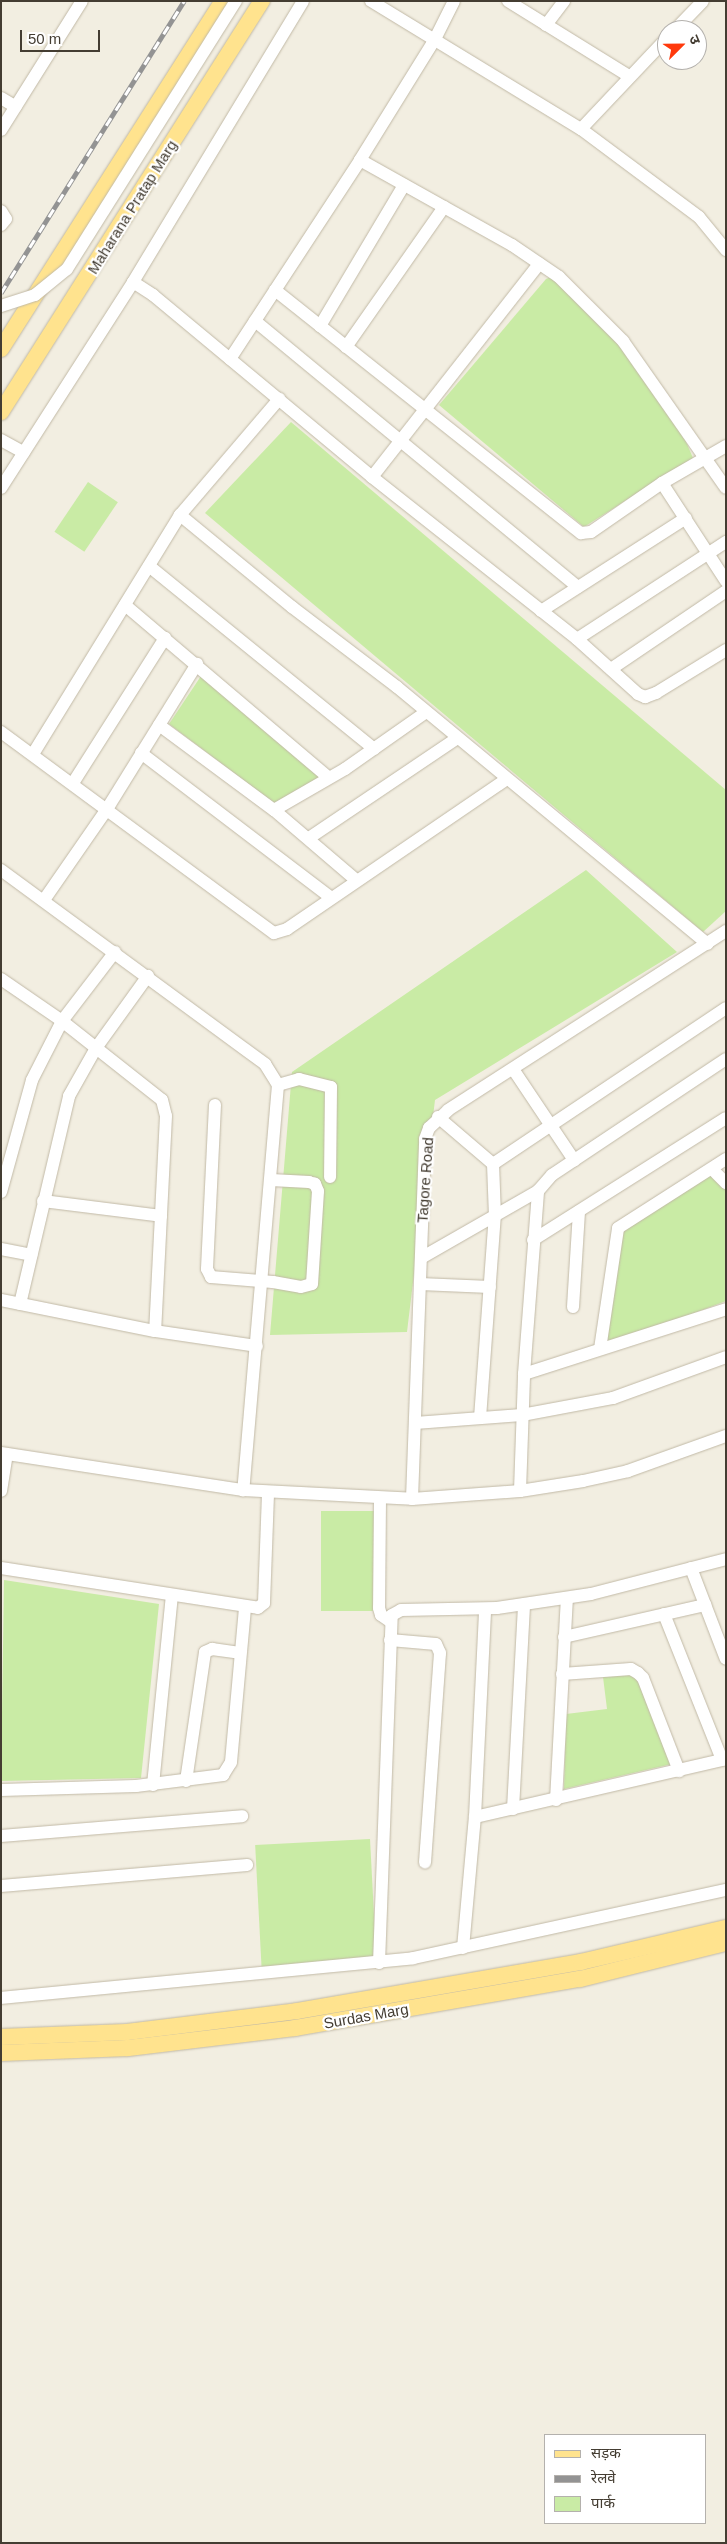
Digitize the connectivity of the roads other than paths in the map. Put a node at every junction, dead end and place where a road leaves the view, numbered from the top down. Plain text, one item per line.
1 (82, 1) edge
2 (224, 1) edge
3 (236, 1) edge
4 (262, 1) edge
5 (303, 1) edge
6 (371, 1) edge
7 (454, 1) edge
8 (508, 1) edge
9 (564, 1) edge
10 (703, 1) edge
11 (685, 20) edge
12 (546, 25) junction
13 (435, 39) junction
14 (657, 48) edge
15 (629, 76) junction
16 (1, 98) edge
17 (16, 108) junction
18 (581, 129) junction
19 (1, 130) edge
20 (360, 160) junction
21 (404, 185) junction
22 (444, 207) junction
23 (1, 211) edge
24 (1, 225) edge
25 (726, 250) edge
26 (539, 264) junction
27 (133, 282) junction
28 (275, 290) junction
29 (1, 306) edge
30 (255, 321) junction
31 (320, 326) junction
32 (346, 347) junction
33 (1, 349) edge
34 (230, 359) junction
35 (279, 399) junction
36 (425, 409) junction
37 (1, 412) edge
38 (1, 440) edge
39 (401, 440) junction
40 (726, 446) edge
41 (24, 452) junction
42 (706, 457) junction
43 (372, 477) junction
44 (662, 483) junction
45 (1, 488) edge
46 (726, 488) edge
47 (180, 515) junction
48 (686, 518) junction
49 (726, 542) edge
50 (709, 553) junction
51 (149, 566) junction
52 (726, 581) edge
53 (578, 588) junction
54 (726, 591) edge
55 (125, 605) junction
56 (541, 611) junction
57 (165, 638) junction
58 (577, 639) junction
59 (726, 650) edge
60 (197, 664) junction
61 (611, 669) junction
62 (426, 712) junction
63 (159, 725) junction
64 (1, 732) edge
65 (457, 738) junction
66 (374, 749) junction
67 (142, 753) junction
68 (33, 754) junction
69 (329, 778) junction
70 (507, 779) junction
71 (73, 783) junction
72 (108, 808) junction
73 (274, 810) junction
74 (309, 838) junction
75 (1, 870) edge
76 (356, 880) junction
77 (331, 898) junction
78 (44, 900) junction
79 (726, 931) edge
80 (708, 944) junction
81 (116, 952) junction
82 (148, 976) junction
83 (1, 979) edge
84 (726, 1008) edge
85 (62, 1021) junction
86 (96, 1048) junction
87 (726, 1059) edge
88 (513, 1068) junction
89 (278, 1085) junction
90 (215, 1105) dead end
91 (438, 1117) junction
92 (726, 1118) edge
93 (550, 1124) junction
94 (726, 1159) edge
95 (574, 1160) junction
96 (493, 1164) junction
97 (712, 1169) junction
98 (330, 1177) dead end
99 (271, 1180) junction
100 (726, 1183) edge
101 (538, 1191) junction
102 (1, 1192) edge
103 (43, 1201) junction
104 (579, 1211) junction
105 (161, 1216) junction
106 (495, 1216) junction
107 (533, 1240) junction
108 (1, 1249) edge
109 (31, 1255) junction
110 (421, 1258) junction
111 (262, 1280) junction
112 (420, 1284) junction
113 (490, 1287) junction
114 (1, 1300) edge
115 (20, 1304) junction
116 (573, 1308) dead end
117 (726, 1309) edge
118 (156, 1331) junction
119 (257, 1346) junction
120 (600, 1349) junction
121 (726, 1357) edge
122 (524, 1374) junction
123 (522, 1415) junction
124 (480, 1418) junction
125 (414, 1423) junction
126 (726, 1436) edge
127 (4, 1454) edge
128 (243, 1490) junction
129 (1, 1491) edge
130 (520, 1491) junction
131 (268, 1492) junction
132 (412, 1498) junction
133 (380, 1499) junction
134 (726, 1559) edge
135 (1, 1568) edge
136 (691, 1568) junction
137 (172, 1596) junction
138 (567, 1598) junction
139 (524, 1604) junction
140 (705, 1605) junction
141 (245, 1607) junction
142 (485, 1609) junction
143 (664, 1614) junction
144 (390, 1621) junction
145 (564, 1637) junction
146 (390, 1640) junction
147 (240, 1653) junction
148 (726, 1659) edge
149 (562, 1674) junction
150 (724, 1760) edge
151 (679, 1770) junction
152 (186, 1781) junction
153 (153, 1784) junction
154 (1, 1790) edge
155 (556, 1800) junction
156 (513, 1809) junction
157 (242, 1816) dead end
158 (475, 1817) junction
159 (1, 1836) edge
160 (425, 1862) dead end
161 (247, 1866) dead end
162 (1, 1886) edge
163 (726, 1890) edge
164 (726, 1928) edge
165 (726, 1943) edge
166 (463, 1948) junction
167 (379, 1962) junction
168 (1, 1998) edge
169 (1, 2036) edge
170 (1, 2053) edge

1 - 17 street
2 - 33 main road
3 - 29 street, bridge
4 - 37 main road, Maharana Pratap Marg
5 - 27 street
6 - 13 street
7 - 13 street
8 - 12 street
9 - 12 street
10 - 11 street
12 - 15 street
13 - 18 street
13 - 20 street
14 - 15 street
15 - 18 street
16 - 17 street
17 - 19 street
18 - 25 street
20 - 21 street
20 - 28 street
21 - 22 street
21 - 31 street
22 - 26 street
22 - 32 street
23 - 24 street
26 - 36 street
26 - 42 street
27 - 34 street
27 - 41 street
28 - 30 street
28 - 31 street
30 - 34 street
30 - 39 street
31 - 32 street
32 - 36 street
34 - 35 street
35 - 43 street
35 - 47 street
36 - 39 street
36 - 44 street
38 - 41 street
39 - 43 street
39 - 53 street
40 - 42 street
41 - 45 street
42 - 44 street
42 - 46 street
43 - 56 street
44 - 48 street
47 - 51 street
47 - 62 street
48 - 50 street
48 - 53 street
49 - 50 street
50 - 52 street
50 - 58 street
51 - 55 street
51 - 66 street
53 - 56 street
54 - 61 street
55 - 57 street
55 - 68 street
56 - 58 street
57 - 60 street
57 - 71 street
58 - 61 street
59 - 61 street
60 - 63 street
60 - 69 street
62 - 65 street
62 - 66 street
63 - 67 street
63 - 73 street
64 - 68 street
65 - 70 street
65 - 74 street
66 - 69 street
67 - 72 street
67 - 77 street
68 - 71 street
69 - 73 street
70 - 76 street
70 - 80 street
71 - 72 street
72 - 77 street
72 - 78 street
73 - 74 street
74 - 76 street
75 - 78 street
76 - 77 street
78 - 81 street
79 - 80 street, Tagore Road
80 - 88 street, Tagore Road
81 - 82 street
81 - 85 street
82 - 86 street
82 - 89 street
83 - 85 street
84 - 93 street
85 - 86 street
85 - 102 street
86 - 103 street
86 - 105 street
87 - 95 street
88 - 91 street, Tagore Road
88 - 93 street
89 - 98 street
89 - 99 street
90 - 111 street
91 - 96 street
91 - 110 street, Tagore Road
92 - 104 street
93 - 95 street
93 - 96 street
94 - 97 street
95 - 101 street
96 - 106 street
97 - 100 street
97 - 120 street
99 - 111 street
99 - 111 street
101 - 106 street
101 - 107 street
103 - 105 street
103 - 109 street
104 - 107 street
104 - 116 street
105 - 118 street
106 - 110 street
106 - 113 street
107 - 122 street
108 - 109 street
109 - 115 street
110 - 112 street, Tagore Road
111 - 119 street
112 - 113 street
112 - 125 street, Tagore Road
113 - 124 street
114 - 115 street
115 - 118 street
117 - 120 street
118 - 119 street
119 - 128 street
120 - 122 street
121 - 123 street
122 - 123 street
123 - 124 street
123 - 130 street
124 - 125 street
125 - 132 street, Tagore Road
126 - 130 street
127 - 128 street
127 - 129 street
128 - 131 street
130 - 132 street
131 - 133 street
131 - 141 street
132 - 133 street
133 - 144 street
134 - 136 street
135 - 137 street
136 - 138 street
136 - 140 street
137 - 141 street
137 - 153 street
138 - 139 street
138 - 145 street
139 - 142 street
139 - 156 street
140 - 143 street
140 - 148 street
141 - 147 street
142 - 144 street
142 - 158 street
143 - 145 street
143 - 150 street
144 - 146 street
145 - 149 street
146 - 160 street
146 - 167 street
147 - 152 street
147 - 152 street
149 - 151 street
149 - 155 street
150 - 151 street
151 - 155 street
152 - 153 street
153 - 154 street
155 - 156 street
156 - 158 street
157 - 159 street
158 - 166 street
161 - 162 street
163 - 166 street
164 - 169 main road, Surdas Marg
165 - 170 main road, Surdas Marg
166 - 167 street
167 - 168 street

